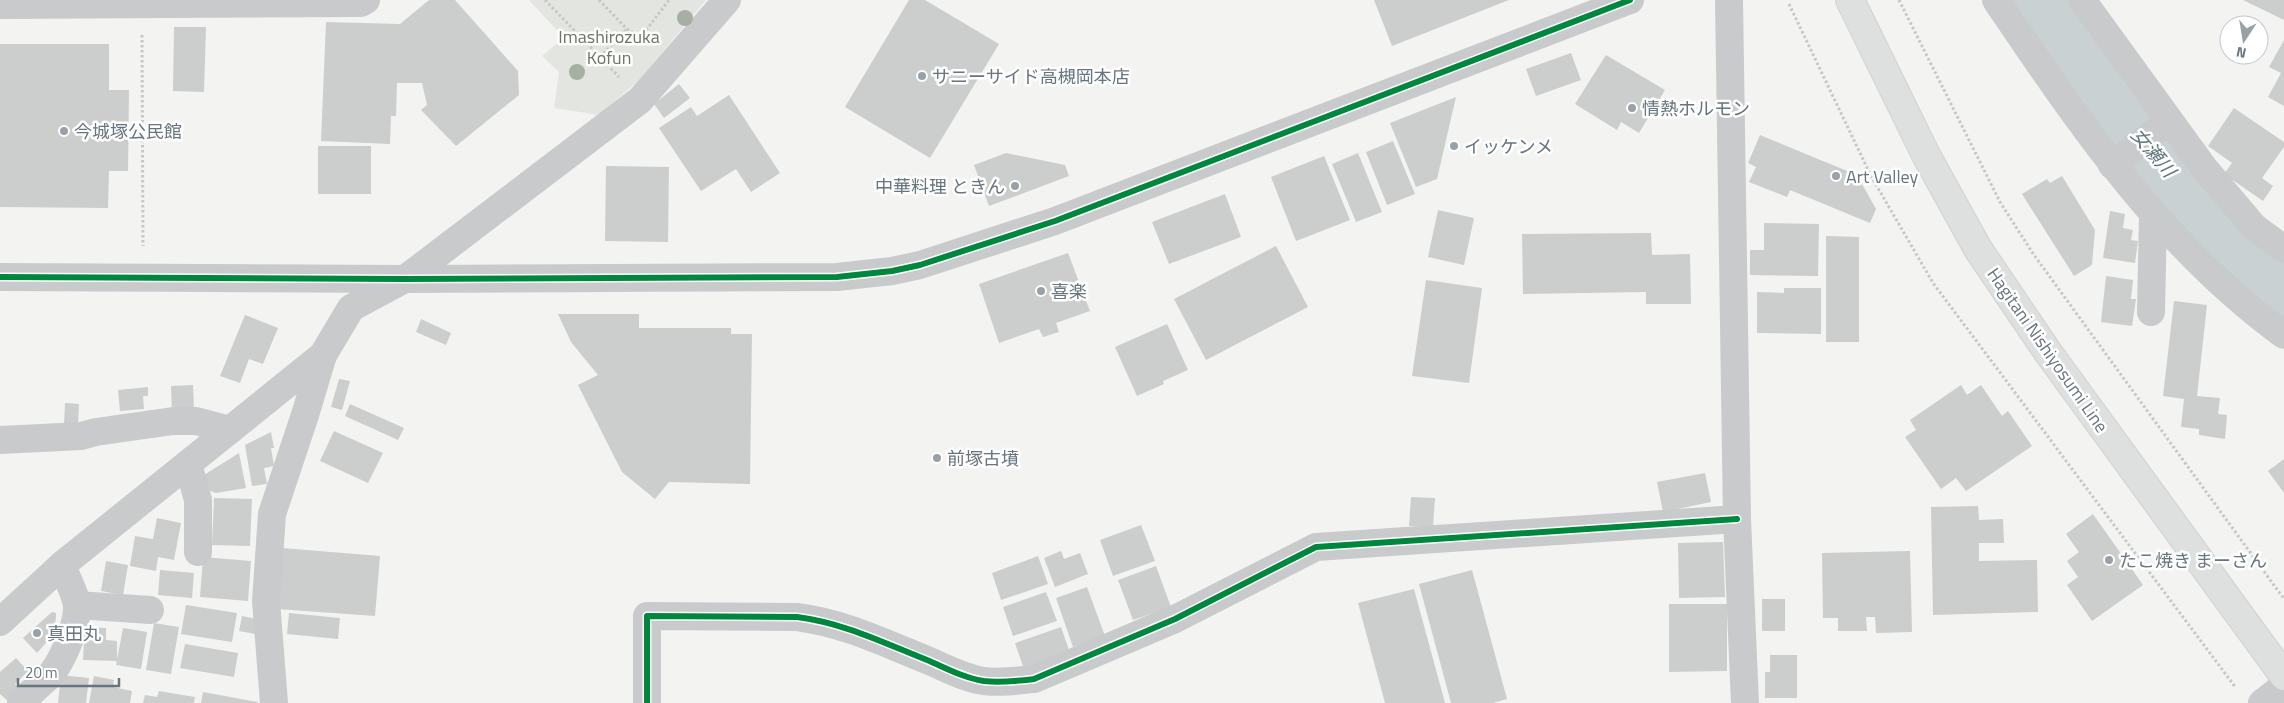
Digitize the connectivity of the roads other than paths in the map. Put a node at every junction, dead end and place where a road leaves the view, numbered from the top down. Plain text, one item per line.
1 (366, 0) edge
2 (727, 0) edge
3 (1630, 0) edge
4 (1729, 0) edge
5 (1850, 0) edge
6 (1996, 0) edge
7 (2082, 0) edge
8 (0, 5) edge
9 (2164, 125) junction
10 (2118, 160) junction
11 (2153, 215) junction
12 (2282, 240) edge
13 (0, 278) edge
14 (405, 279) junction
15 (2151, 312) dead end
16 (2284, 336) edge
17 (323, 355) junction
18 (230, 430) junction
19 (0, 440) edge
20 (188, 464) junction
21 (1737, 519) junction
22 (198, 552) dead end
23 (62, 564) junction
24 (77, 605) junction
25 (150, 610) dead end
26 (0, 622) edge
27 (2284, 676) edge
28 (2284, 686) edge
29 (2252, 699) edge
30 (21, 703) edge
31 (274, 703) edge
32 (647, 703) edge
33 (1745, 703) edge

1 - 8 street
2 - 14 street
3 - 14 street
4 - 21 street
5 - 27 main road, Hagitani Nishiyosumi Line
6 - 10 street
7 - 9 street
9 - 10 street
9 - 12 street
10 - 11 street
11 - 15 street
11 - 16 street
13 - 14 street
14 - 17 street
17 - 18 street
17 - 31 street
18 - 19 street
18 - 20 street
20 - 22 street
20 - 23 street
21 - 32 street
21 - 33 street
23 - 24 street
23 - 26 street
24 - 25 street
24 - 30 street
28 - 29 street

